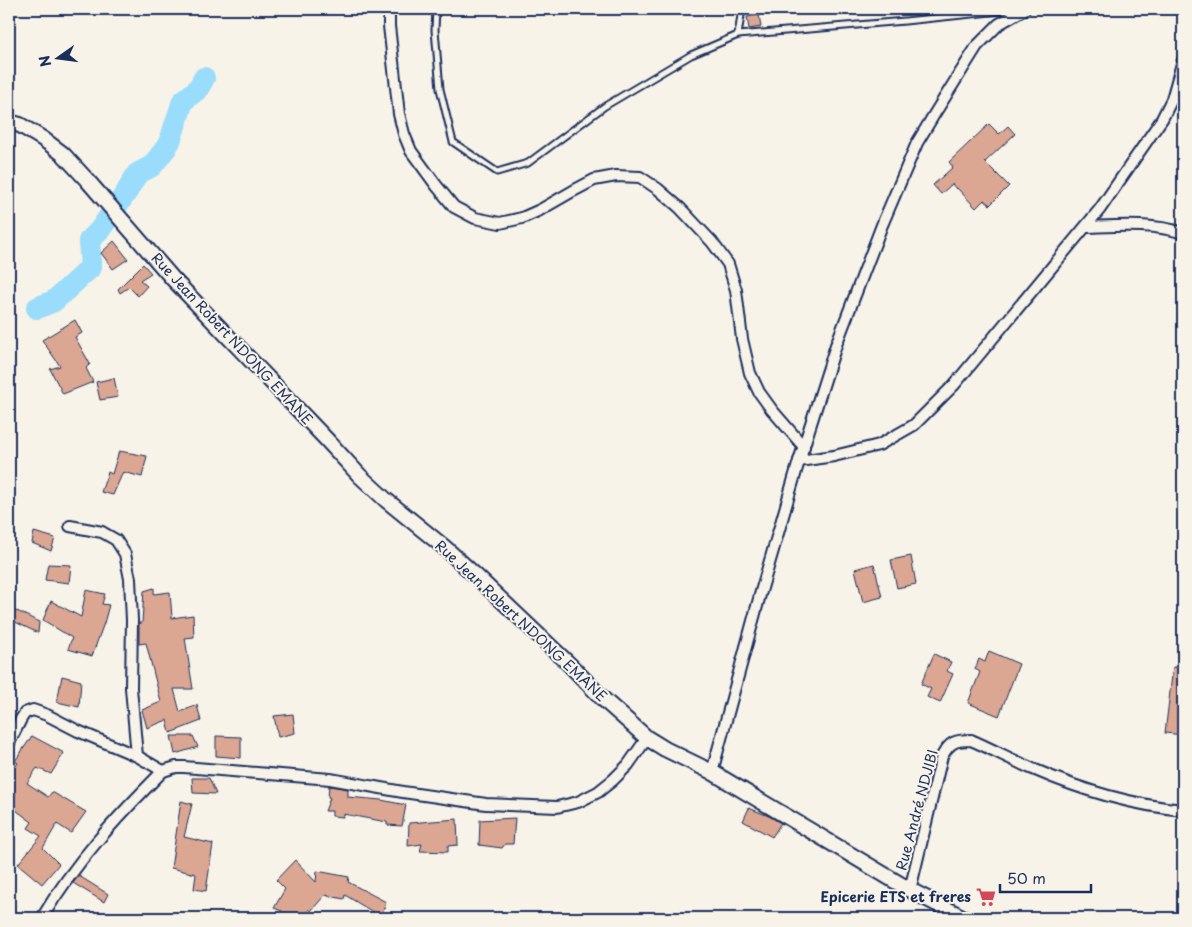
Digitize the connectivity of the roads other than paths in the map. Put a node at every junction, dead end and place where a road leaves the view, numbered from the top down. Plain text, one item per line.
1 (389, 9) edge
2 (436, 9) edge
3 (742, 9) edge
4 (1021, 9) edge
5 (1025, 9) edge
6 (738, 35) junction
7 (1183, 60) edge
8 (9, 122) edge
9 (1086, 227) junction
10 (1183, 233) edge
11 (804, 447) junction
12 (799, 461) junction
13 (70, 526) dead end
14 (646, 738) junction
15 (9, 743) edge
16 (137, 756) junction
17 (162, 771) junction
18 (712, 772) junction
19 (1183, 810) edge
20 (910, 890) junction
21 (42, 918) edge
22 (964, 918) edge

1 - 11 street
2 - 6 lane
3 - 6 lane
4 - 6 lane
5 - 11 street
7 - 9 street
8 - 14 street, Rue Jean Robert NDONG EMANE
9 - 10 street
9 - 12 street
11 - 12 street
12 - 18 street
13 - 16 street
14 - 17 street
14 - 18 street, Rue Jean Robert NDONG EMANE
15 - 16 street
16 - 17 street
17 - 21 street
18 - 20 street, Rue Jean Robert NDONG EMANE
19 - 20 street, Rue André NDJIBI
20 - 22 street, Rue Jean Robert NDONG EMANE

